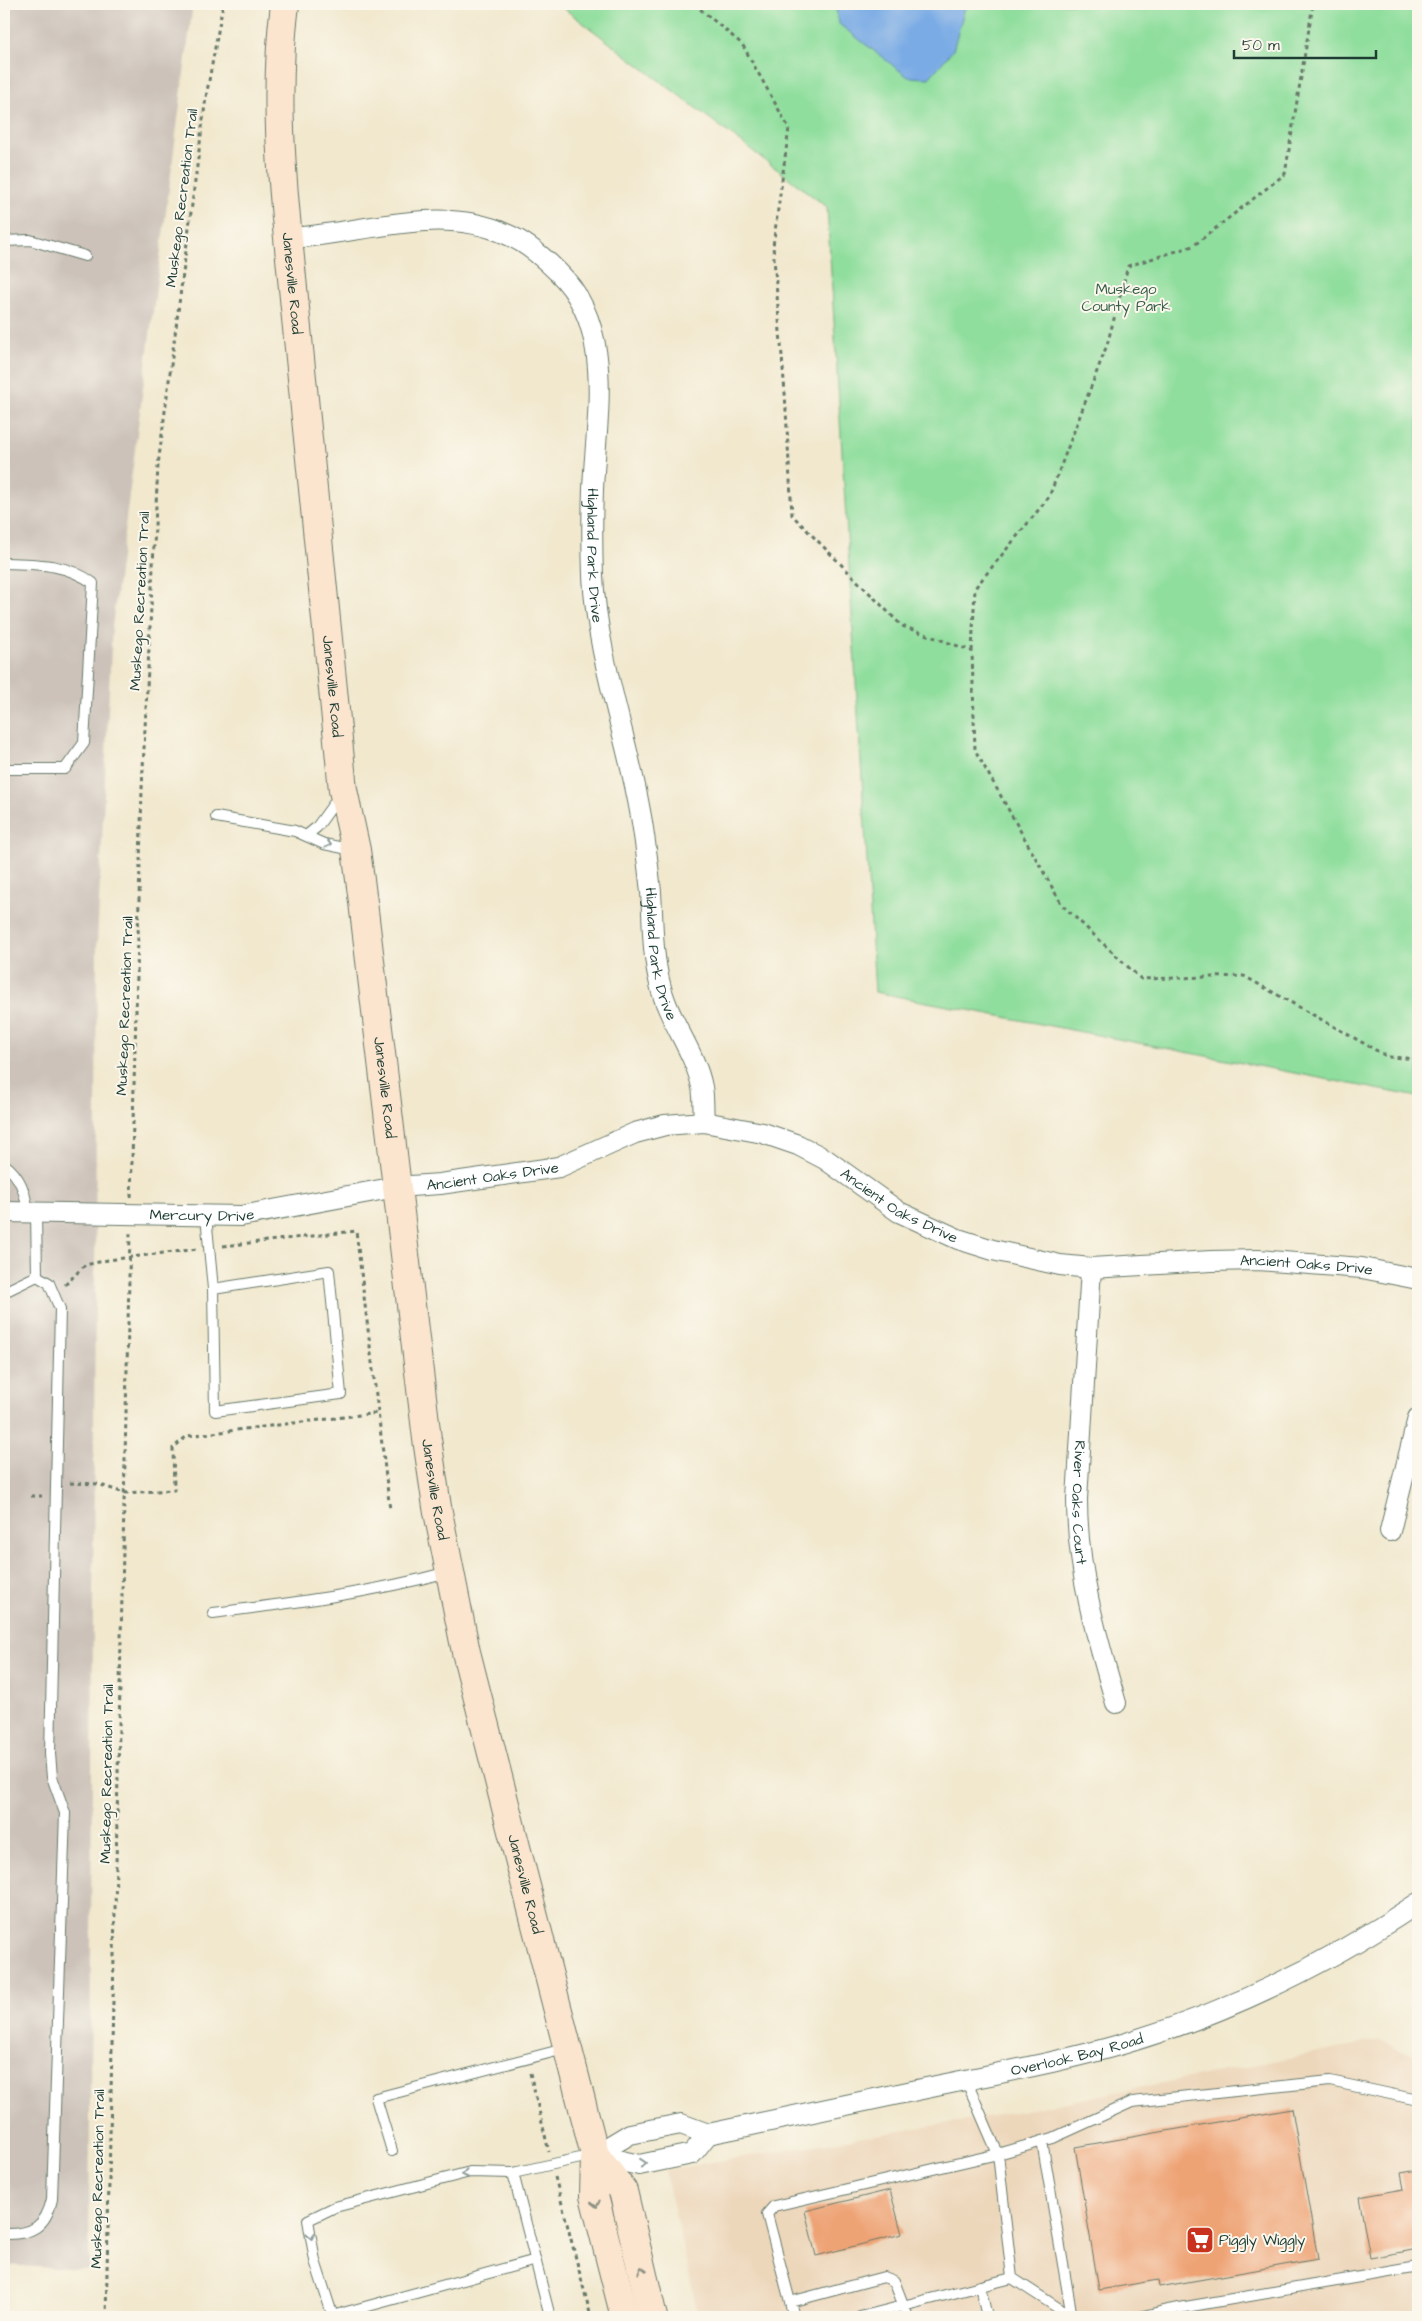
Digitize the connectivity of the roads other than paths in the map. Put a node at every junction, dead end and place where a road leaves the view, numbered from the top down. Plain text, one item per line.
1 (285, 4) edge
2 (288, 238) junction
3 (4, 241) edge
4 (85, 256) dead end
5 (4, 563) edge
6 (4, 769) edge
7 (343, 790) junction
8 (216, 817) dead end
9 (306, 836) junction
10 (356, 850) junction
11 (704, 1122) junction
12 (4, 1164) edge
13 (396, 1187) junction
14 (4, 1212) edge
15 (32, 1212) junction
16 (206, 1216) junction
17 (1091, 1268) junction
18 (37, 1276) junction
19 (1418, 1278) edge
20 (214, 1289) junction
21 (4, 1292) edge
22 (1418, 1418) edge
23 (1390, 1531) dead end
24 (449, 1571) junction
25 (213, 1613) dead end
26 (1116, 1703) dead end
27 (1418, 1902) edge
28 (568, 2048) junction
29 (966, 2080) junction
30 (1418, 2100) edge
31 (708, 2134) junction
32 (1042, 2141) junction
33 (392, 2151) dead end
34 (998, 2154) junction
35 (595, 2155) junction
36 (513, 2173) junction
37 (4, 2234) edge
38 (536, 2260) junction
39 (1418, 2267) edge
40 (1012, 2278) junction
41 (980, 2286) junction
42 (790, 2302) junction
43 (906, 2306) junction
44 (332, 2316) edge
45 (550, 2317) edge
46 (625, 2317) edge
47 (653, 2317) edge
48 (794, 2317) edge
49 (860, 2317) edge
50 (908, 2317) edge
51 (986, 2317) edge
52 (1072, 2317) edge
53 (1139, 2317) edge

1 - 2 main road, Janesville Road
2 - 7 main road, Janesville Road
2 - 11 street, Highland Park Drive
3 - 4 lane
5 - 6 lane
7 - 9 lane
7 - 10 main road, Janesville Road
8 - 9 lane
9 -> 10 lane
10 - 13 main road, Janesville Road
11 - 13 street, Ancient Oaks Drive
11 - 17 street, Ancient Oaks Drive
12 - 15 lane
13 - 16 street, Mercury Drive
13 - 24 main road, Janesville Road
14 - 15 street, Mercury Drive
15 - 16 street, Mercury Drive
15 - 18 lane
16 - 20 lane
17 - 19 street, Ancient Oaks Drive
17 - 26 street, River Oaks Court
18 - 21 lane
18 - 37 lane
20 - 20 lane
22 - 23 street
24 - 25 lane
24 - 28 main road, Janesville Road
27 - 29 street, Overlook Bay Road
28 - 33 lane
28 - 35 main road, Janesville Road
29 - 31 street, Overlook Bay Road
29 - 34 lane
30 - 32 lane
31 - 35 street
35 -> 31 street
32 - 34 lane
32 - 52 lane
34 - 40 lane
34 - 42 lane
35 - 36 lane
35 -> 46 main road, Janesville Road
47 -> 35 main road, Janesville Road
36 - 38 lane
36 -> 44 lane
38 - 44 lane
38 - 45 lane
39 - 53 lane
40 - 41 lane
40 - 52 lane
41 - 43 lane
41 - 51 lane
42 - 43 lane
42 - 48 lane
43 - 49 lane
43 - 50 lane

